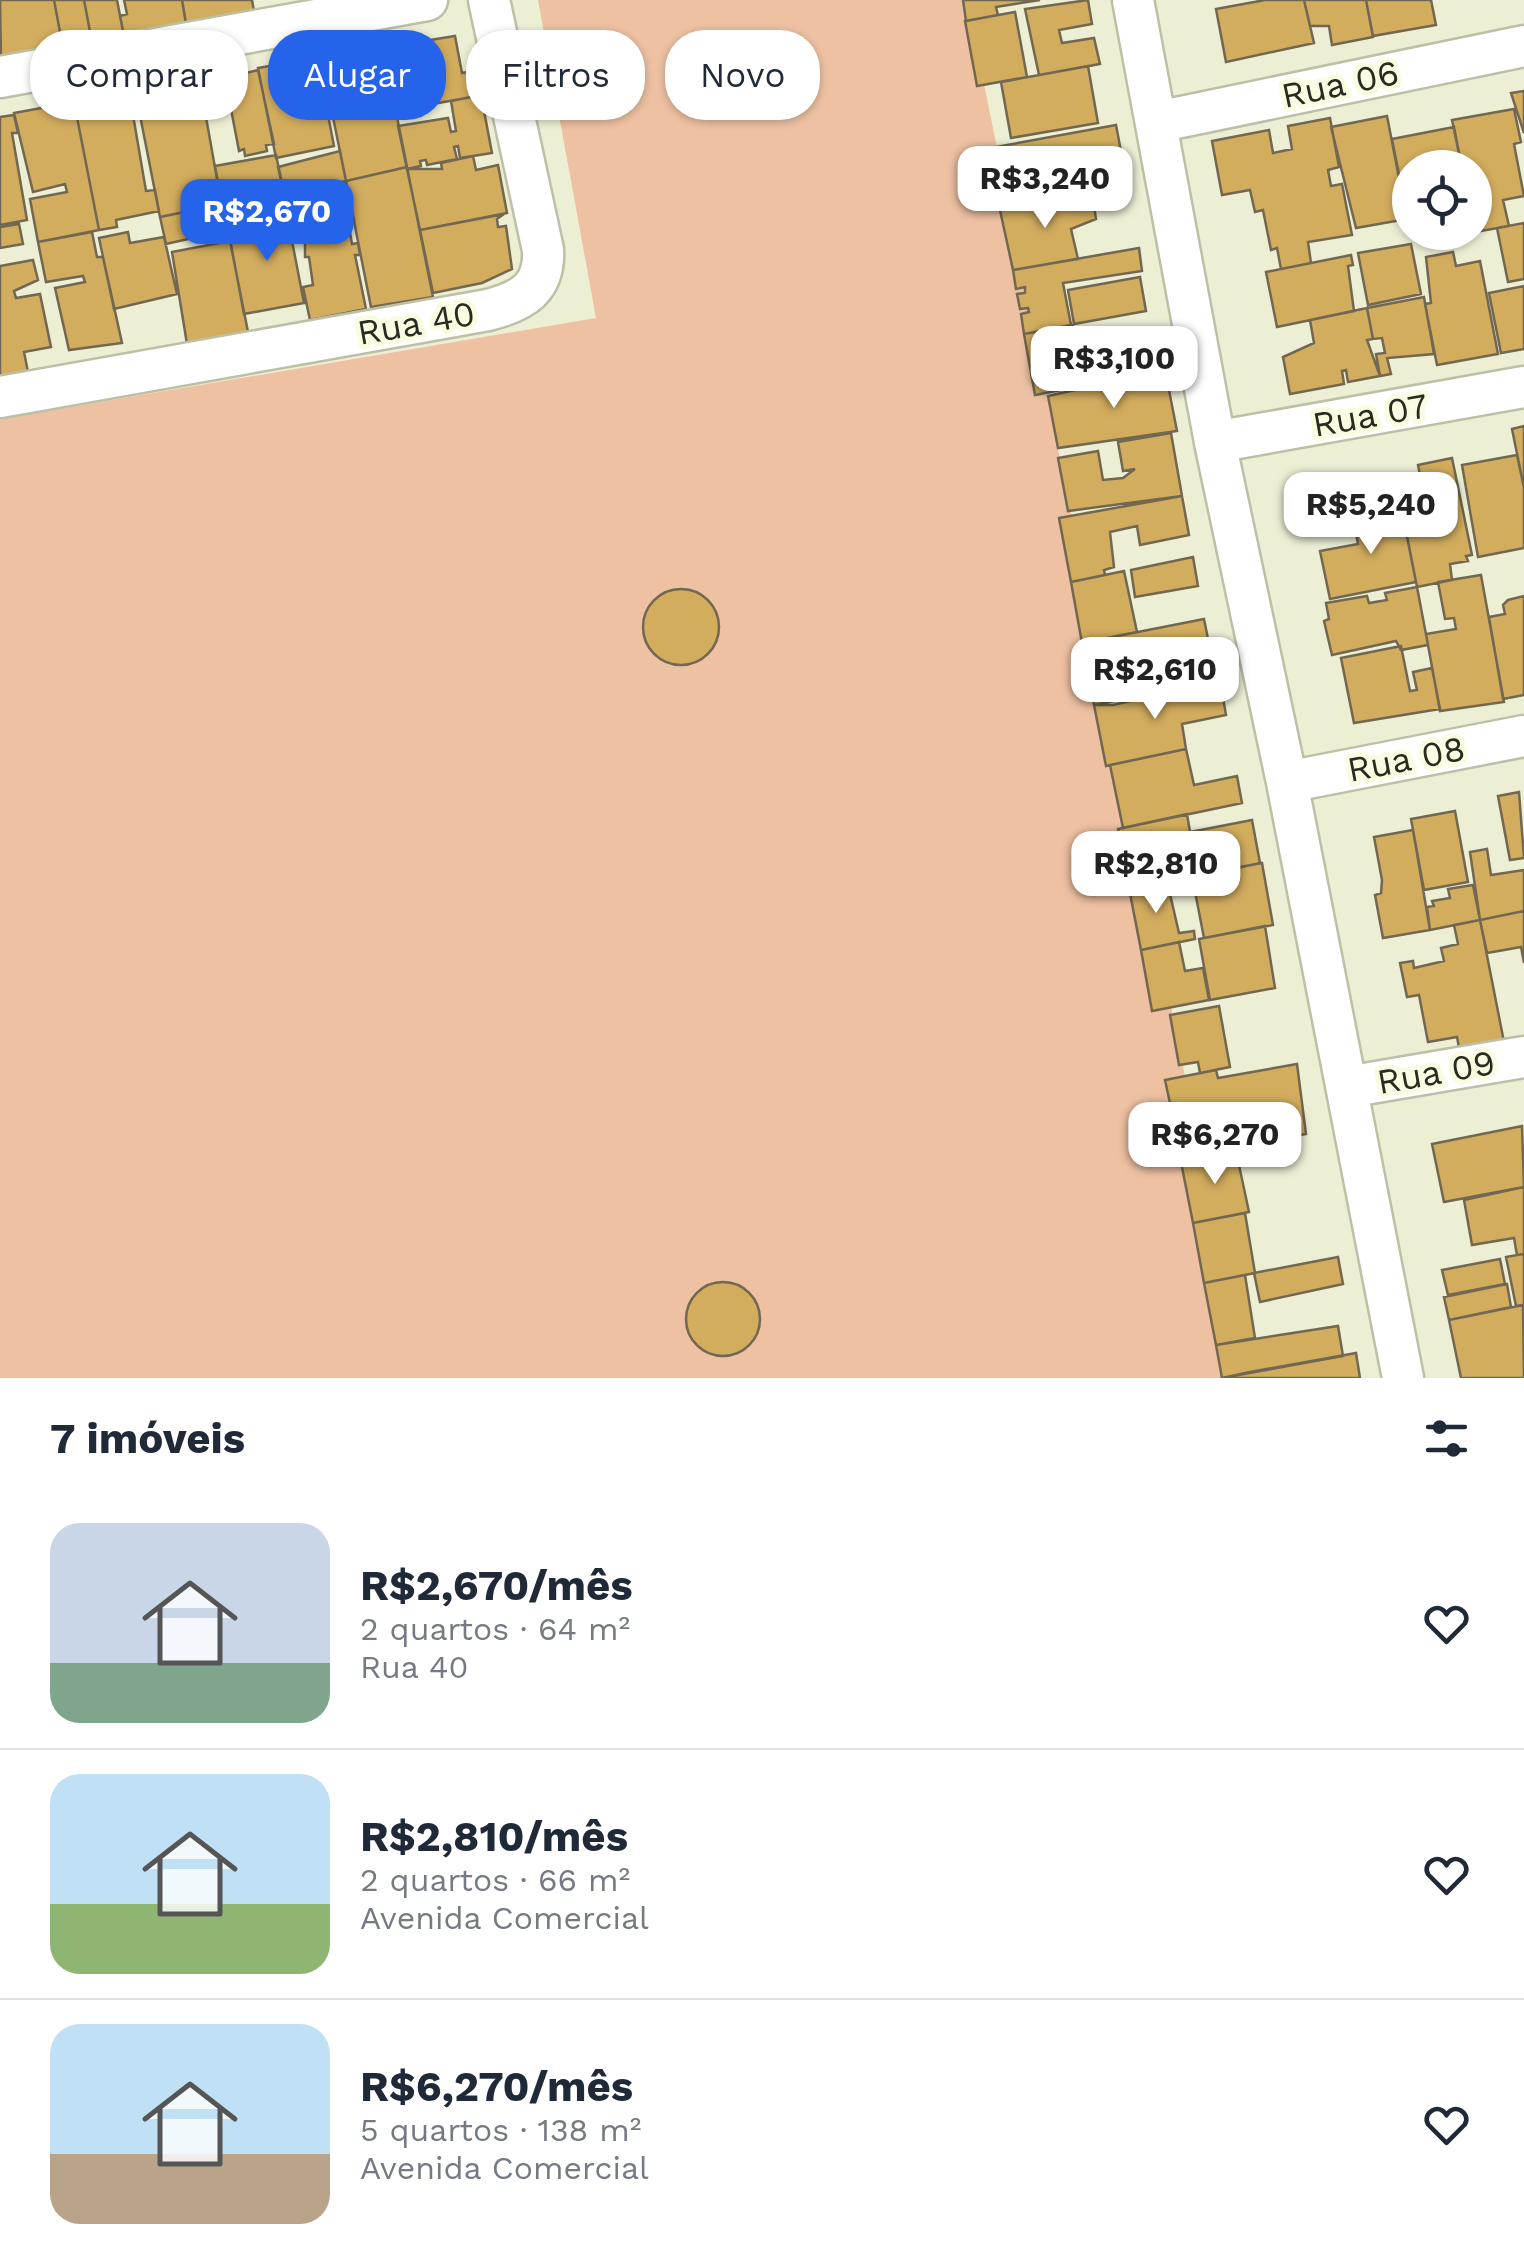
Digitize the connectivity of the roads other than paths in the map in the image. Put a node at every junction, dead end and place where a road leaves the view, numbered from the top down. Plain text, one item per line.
1 (427, 0) edge
2 (488, 0) edge
3 (1133, 0) edge
4 (1524, 46) edge
5 (0, 78) edge
6 (1157, 122) junction
7 (1524, 386) edge
8 (0, 398) edge
9 (1215, 442) junction
10 (1524, 736) edge
11 (1288, 782) junction
12 (1524, 1057) edge
13 (1347, 1088) junction
14 (1403, 1378) edge

1 - 5 street
2 - 8 street, Rua 40
3 - 6 street
4 - 6 street, Rua 06
6 - 9 street
7 - 9 street, Rua 07
9 - 11 street
10 - 11 street, Rua 08
11 - 13 street
12 - 13 street, Rua 09
13 - 14 street

